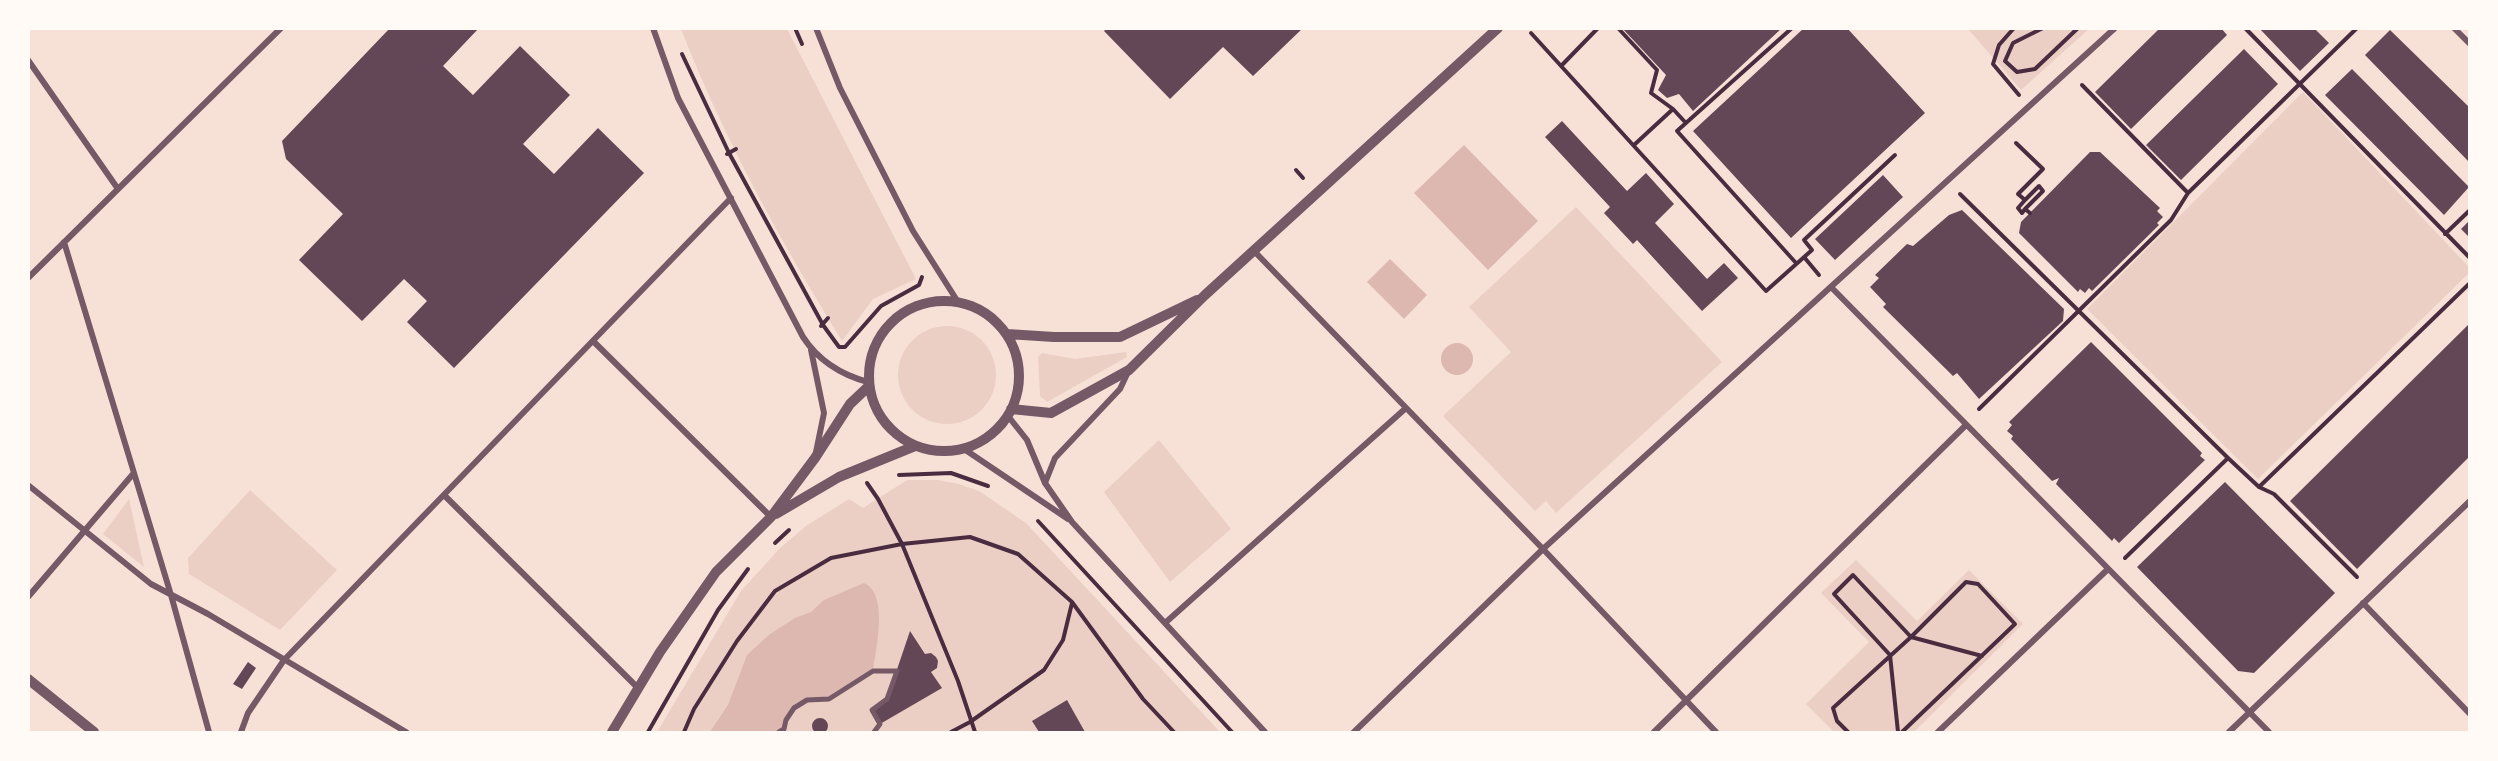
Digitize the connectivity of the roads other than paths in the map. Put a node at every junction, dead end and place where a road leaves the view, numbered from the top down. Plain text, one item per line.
1 (281, 28) edge
2 (652, 28) edge
3 (816, 28) edge
4 (1498, 28) edge
5 (2115, 28) edge
6 (2454, 28) edge
7 (2469, 44) edge
8 (28, 60) edge
9 (118, 189) junction
10 (731, 198) junction
11 (64, 242) junction
12 (1254, 251) junction
13 (28, 278) edge
14 (1831, 287) junction
15 (1205, 296) junction
16 (958, 302) junction
17 (1006, 334) junction
18 (593, 341) junction
19 (811, 349) junction
20 (1129, 370) junction
21 (869, 384) junction
22 (1406, 408) junction
23 (1010, 413) junction
24 (1966, 425) junction
25 (915, 446) junction
26 (964, 448) junction
27 (815, 458) junction
28 (133, 474) junction
29 (1045, 483) junction
30 (28, 485) edge
31 (444, 495) junction
32 (2469, 501) edge
33 (771, 517) junction
34 (1072, 522) junction
35 (85, 530) junction
36 (1544, 549) junction
37 (2108, 569) junction
38 (171, 595) junction
39 (28, 597) edge
40 (2363, 603) junction
41 (1165, 623) junction
42 (284, 660) junction
43 (28, 679) edge
44 (638, 688) junction
45 (1686, 702) junction
46 (2250, 712) junction
47 (2469, 714) edge
48 (94, 732) edge
49 (209, 732) edge
50 (242, 732) edge
51 (406, 732) edge
52 (612, 732) edge
53 (779, 732) edge
54 (874, 732) edge
55 (1265, 732) edge
56 (1354, 732) edge
57 (1654, 732) edge
58 (1716, 732) edge
59 (1938, 732) edge
60 (2229, 732) edge
61 (2270, 732) edge

1 - 9 street
2 - 10 street
3 - 16 street
4 - 12 street
5 - 14 street
6 - 7 street
8 - 9 street
9 - 11 street
10 - 18 street
10 - 19 street
11 - 13 street
11 - 28 street
12 - 15 street
12 - 22 street
14 - 24 street
14 - 36 street
15 - 17 street
15 - 20 street
16 - 17 street
16 - 21 street
17 - 23 street
18 - 31 street
18 - 33 street
19 - 21 street
19 - 27 street
20 - 23 street
20 - 29 street
21 - 25 street
21 - 27 street
22 - 36 street
22 - 41 street
23 - 26 street
23 - 29 street
24 - 37 street
24 - 45 street
25 - 26 street
25 - 33 street
26 - 34 street
27 - 33 street
28 - 35 street
28 - 38 street
29 - 34 street
30 - 35 street
31 - 42 street
31 - 44 street
32 - 40 street
33 - 44 street
34 - 41 street
35 - 38 street
35 - 39 street
36 - 45 street
36 - 56 street
37 - 46 street
37 - 59 street
38 - 42 street
38 - 49 street
40 - 46 street
40 - 47 street
41 - 55 street
42 - 50 street
42 - 51 street
43 - 48 street
44 - 52 street
45 - 57 street
45 - 58 street
46 - 60 street
46 - 61 street
53 - 54 street

